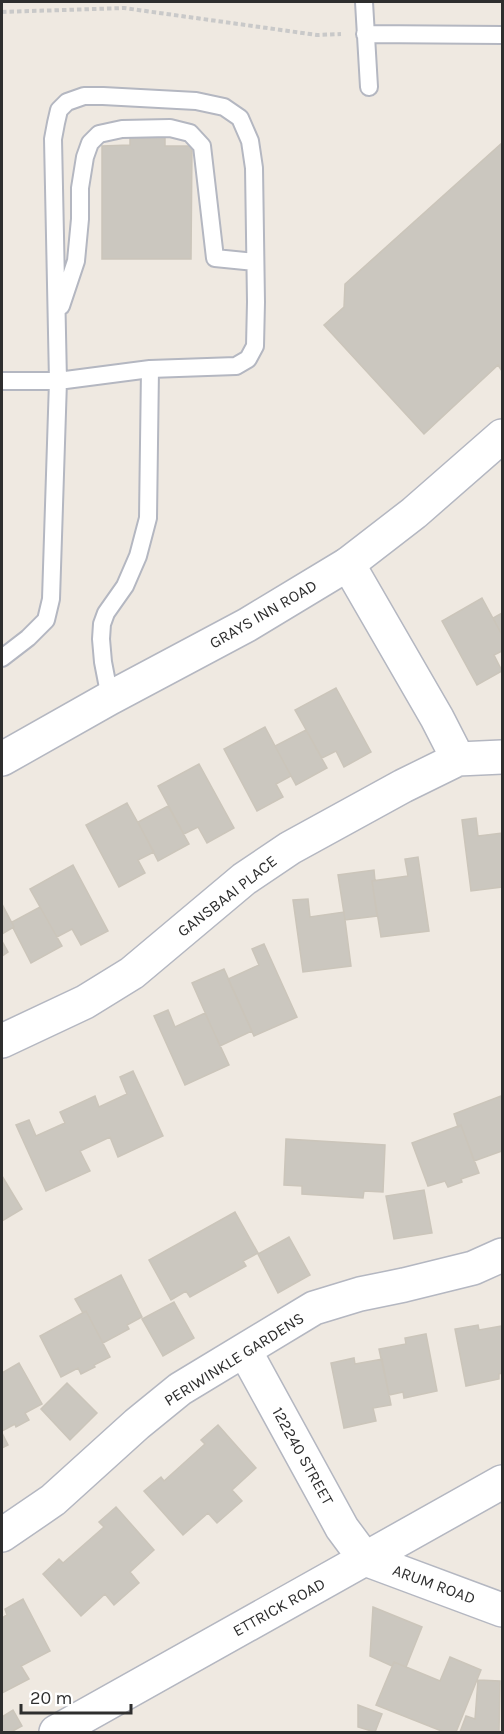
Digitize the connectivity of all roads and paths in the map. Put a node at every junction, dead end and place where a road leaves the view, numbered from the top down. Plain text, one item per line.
1 (364, 2) edge
2 (2, 12) edge
3 (365, 34) junction
4 (502, 35) edge
5 (369, 87) dead end
6 (255, 262) junction
7 (57, 319) junction
8 (150, 369) junction
9 (2, 381) edge
10 (58, 381) junction
11 (502, 436) edge
12 (348, 564) junction
13 (2, 658) edge
14 (110, 698) junction
15 (502, 757) edge
16 (2, 759) edge
17 (458, 759) junction
18 (2, 1041) edge
19 (502, 1255) edge
20 (245, 1351) junction
21 (502, 1482) edge
22 (2, 1535) edge
23 (365, 1559) junction
24 (502, 1610) edge
25 (56, 1732) edge

1 - 3 lane
2 - 3 path
3 - 4 lane
3 - 5 lane
6 - 7 lane
6 - 7 lane
6 - 8 lane
7 - 10 lane
8 - 10 lane
8 - 14 lane
9 - 10 lane
10 - 13 lane
11 - 12 street, GRAYS INN ROAD
12 - 14 street, GRAYS INN ROAD
12 - 17 street
14 - 16 street, GRAYS INN ROAD
15 - 17 street, GANSBAAI PLACE
17 - 18 street, GANSBAAI PLACE
19 - 20 street, PERIWINKLE GARDENS
20 - 22 street, PERIWINKLE GARDENS
20 - 23 street, 122240 STREET
21 - 23 street, ETTRICK ROAD
23 - 24 street, ARUM ROAD
23 - 25 street, ETTRICK ROAD

